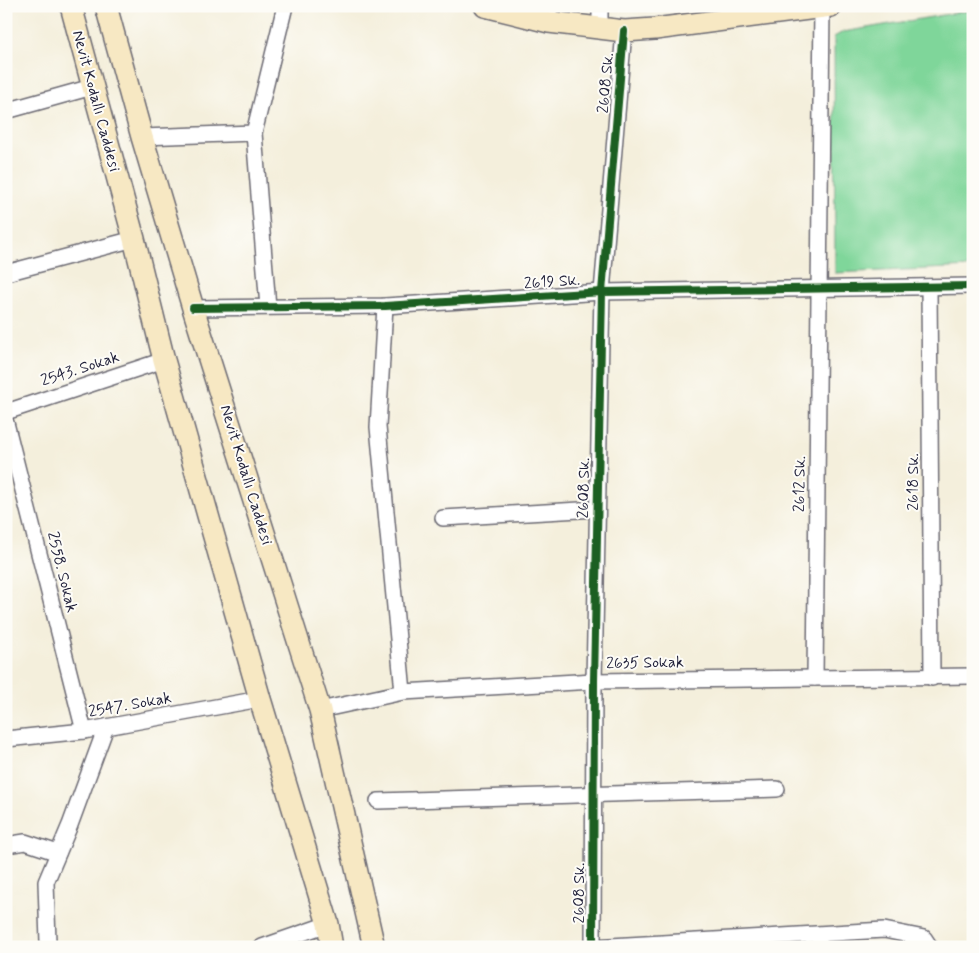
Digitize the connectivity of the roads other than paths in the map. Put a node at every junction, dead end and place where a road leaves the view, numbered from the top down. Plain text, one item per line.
1 (71, 6) edge
2 (106, 6) edge
3 (285, 6) edge
4 (485, 6) edge
5 (600, 6) edge
6 (827, 7) edge
7 (549, 14) edge
8 (600, 28) junction
9 (624, 31) junction
10 (92, 87) junction
11 (6, 111) edge
12 (254, 133) junction
13 (142, 137) junction
14 (134, 239) junction
15 (6, 274) edge
16 (973, 286) edge
17 (929, 287) junction
18 (820, 290) junction
19 (602, 292) junction
20 (385, 306) junction
21 (268, 307) junction
22 (193, 308) junction
23 (164, 360) junction
24 (6, 412) edge
25 (6, 423) edge
26 (597, 509) junction
27 (443, 518) dead end
28 (973, 676) edge
29 (815, 678) junction
30 (932, 678) junction
31 (594, 681) junction
32 (403, 692) junction
33 (260, 699) junction
34 (320, 710) junction
35 (106, 727) junction
36 (84, 731) junction
37 (6, 739) edge
38 (777, 789) dead end
39 (593, 794) junction
40 (378, 802) dead end
41 (6, 845) edge
42 (58, 853) junction
43 (328, 924) junction
44 (788, 941) edge
45 (49, 947) edge
46 (262, 947) edge
47 (332, 947) edge
48 (374, 947) edge
49 (593, 947) edge
50 (930, 947) edge

1 - 10 main road, Nevit Kodallı Caddesi
2 - 13 main road, Nevit Kodallı Caddesi
3 - 12 street
4 - 7 main road
5 - 8 street
6 - 9 main road
6 - 18 street, 2612 Sk.
7 - 8 main road
8 - 9 main road
9 - 19 street, 2608 Sk.
10 - 11 street
10 - 14 main road, Nevit Kodallı Caddesi
12 - 13 street
12 - 21 street
13 - 22 main road, Nevit Kodallı Caddesi
14 - 15 street
14 - 23 main road, Nevit Kodallı Caddesi
16 - 17 street, 2619 Sk.
17 - 18 street, 2619 Sk.
17 - 30 street, 2618 Sk.
18 - 19 street, 2619 Sk.
18 - 29 street, 2612 Sk.
19 - 20 street, 2619 Sk.
19 - 26 street, 2608 Sk.
20 - 21 street, 2619 Sk.
20 - 32 street
21 - 22 street, 2619 Sk.
22 - 34 main road, Nevit Kodallı Caddesi
23 - 24 street, 2543. Sokak
23 - 33 main road, Nevit Kodallı Caddesi
25 - 36 street, 2558. Sokak
26 - 27 street
26 - 31 street, 2608 Sk.
28 - 30 street, 2635 Sokak
29 - 30 street, 2635 Sokak
29 - 31 street, 2635 Sokak
31 - 32 street, 2635 Sokak
31 - 39 street, 2608 Sk.
32 - 34 street, 2635 Sokak
33 - 35 street, 2547. Sokak
33 - 43 main road, Nevit Kodallı Caddesi
34 - 48 main road, Nevit Kodallı Caddesi
35 - 36 street, 2547. Sokak
35 - 42 street
36 - 37 street, 2547. Sokak
38 - 39 street
39 - 40 street
39 - 49 street, 2608 Sk.
41 - 42 street
42 - 45 street
43 - 46 street
43 - 47 main road, Nevit Kodallı Caddesi
44 - 49 street
44 - 50 street

